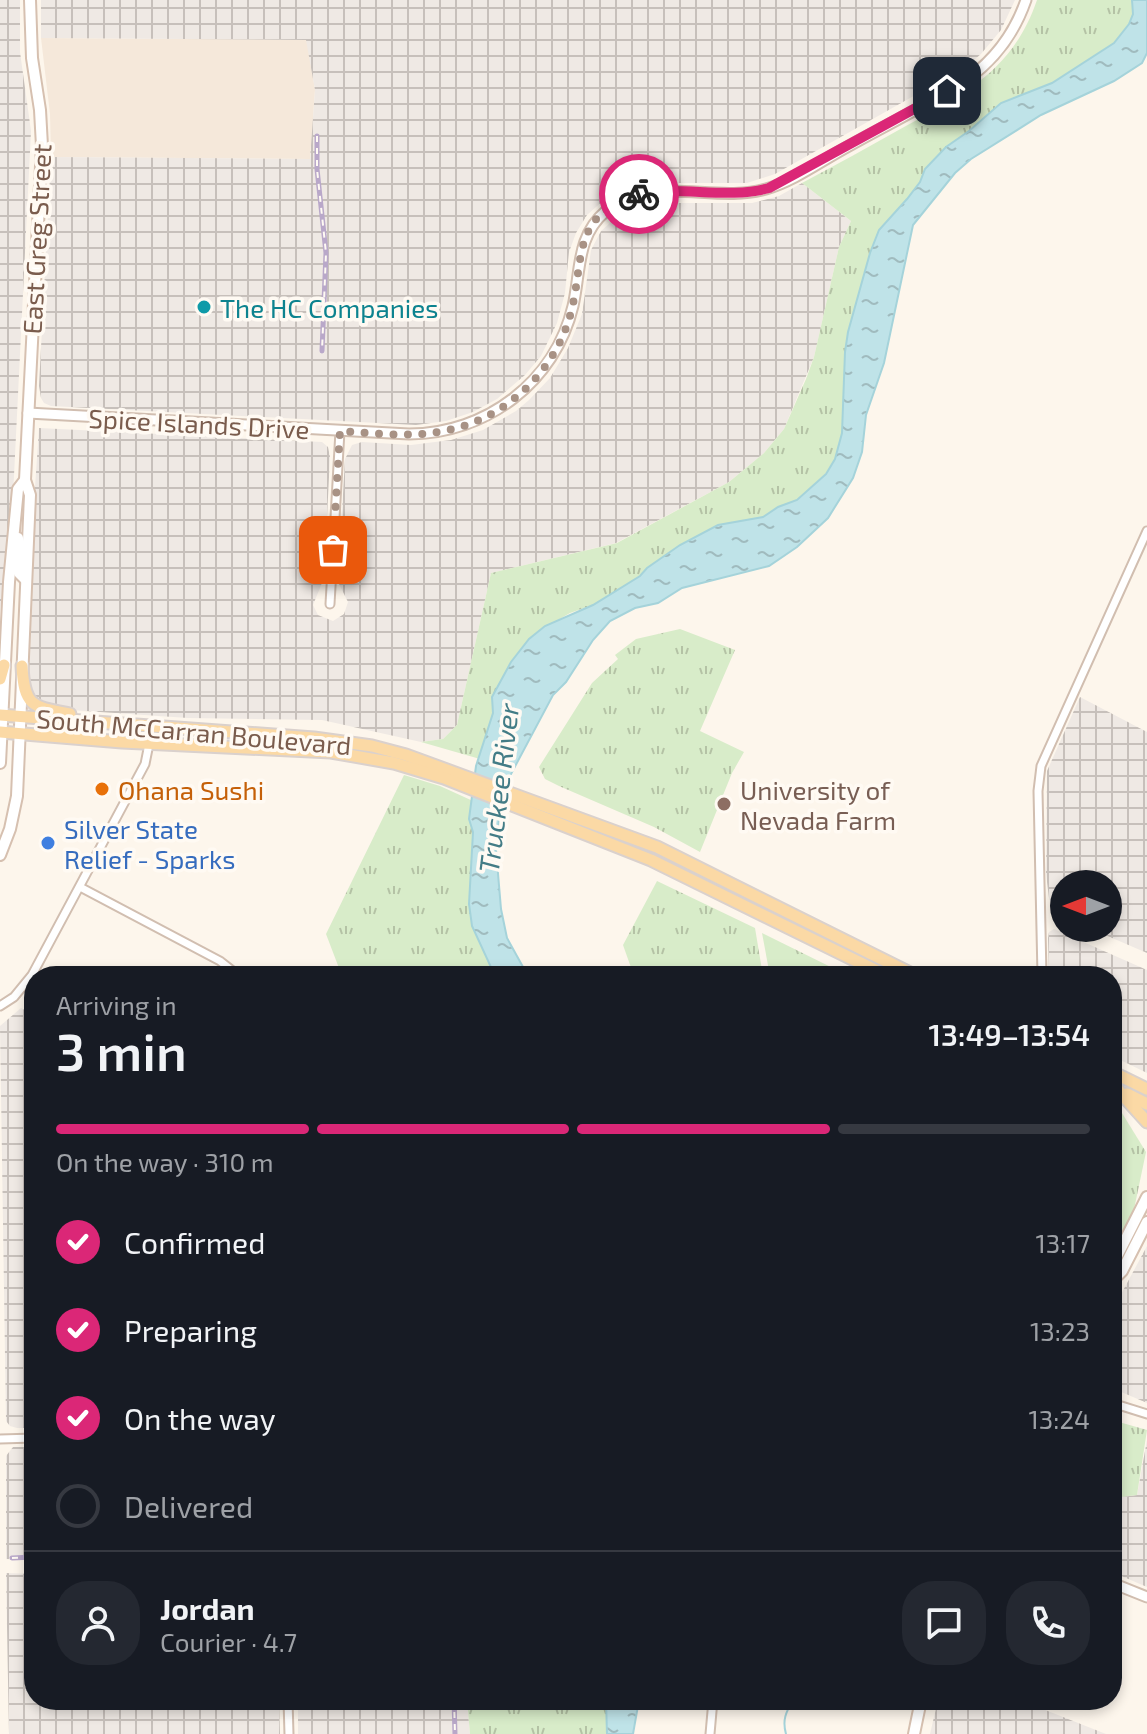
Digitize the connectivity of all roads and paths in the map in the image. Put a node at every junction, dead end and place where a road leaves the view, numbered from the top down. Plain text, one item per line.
1 (30, 0) edge
2 (1026, 0) edge
3 (28, 413) junction
4 (340, 431) junction
5 (25, 480) junction
6 (15, 522) junction
7 (1147, 531) edge
8 (26, 580) junction
9 (330, 604) dead end
10 (4, 665) junction
11 (22, 666) junction
12 (0, 679) edge
13 (1, 715) edge
14 (20, 717) junction
15 (134, 726) junction
16 (0, 732) edge
17 (19, 733) junction
18 (149, 744) junction
19 (0, 763) edge
20 (456, 778) junction
21 (525, 804) junction
22 (0, 855) edge
23 (701, 868) junction
24 (695, 881) junction
25 (80, 887) junction
26 (37, 966) edge
27 (226, 966) edge
28 (867, 966) edge
29 (896, 966) edge
30 (1042, 966) edge
31 (24, 986) edge
32 (0, 1006) edge
33 (1122, 1077) edge
34 (1147, 1089) edge
35 (1122, 1092) edge
36 (1122, 1095) edge
37 (1147, 1104) edge
38 (1147, 1122) edge
39 (1147, 1197) edge
40 (1147, 1222) edge
41 (1122, 1246) edge
42 (1122, 1271) edge
43 (1122, 1406) edge
44 (1147, 1414) edge
45 (24, 1438) edge
46 (0, 1439) edge
47 (1122, 1587) edge
48 (1147, 1597) edge
49 (288, 1710) edge
50 (712, 1710) edge
51 (919, 1710) edge
52 (289, 1734) edge
53 (710, 1734) edge
54 (914, 1734) edge

1 - 3 main road, East Greg Street
2 - 4 street, Spice Islands Drive
3 - 4 street, Spice Islands Drive
3 - 5 main road, East Greg Street
4 - 9 street
5 - 6 main road, East Greg Street
5 - 8 main road, East Greg Street
6 - 8 main road
6 - 10 main road, East Greg Street
7 - 30 street
8 - 11 main road, East Greg Street
10 - 12 main road
10 - 13 main road, East Greg Street
11 - 14 main road, East Greg Street
11 - 15 main road
13 - 14 main road, South McCarran Boulevard
13 - 16 main road, East Greg Street
14 - 15 main road, South McCarran Boulevard
14 - 17 main road, East Greg Street
15 - 20 main road, South McCarran Boulevard
16 - 17 main road, South McCarran Boulevard
16 - 19 main road, East Greg Street
17 - 18 main road, South McCarran Boulevard
17 - 22 main road, East Greg Street
18 - 20 main road, South McCarran Boulevard
18 - 25 street
20 - 21 main road, South McCarran Boulevard
21 - 23 main road, South McCarran Boulevard
21 - 24 main road, South McCarran Boulevard
23 - 24 main road
23 - 29 main road, South McCarran Boulevard
24 - 28 main road, South McCarran Boulevard
25 - 26 street
25 - 27 street
31 - 32 street
33 - 34 main road
35 - 37 main road
36 - 38 main road
39 - 41 main road
40 - 42 main road
43 - 44 street
45 - 46 street
47 - 48 street
49 - 52 street
50 - 53 street
51 - 54 main road

